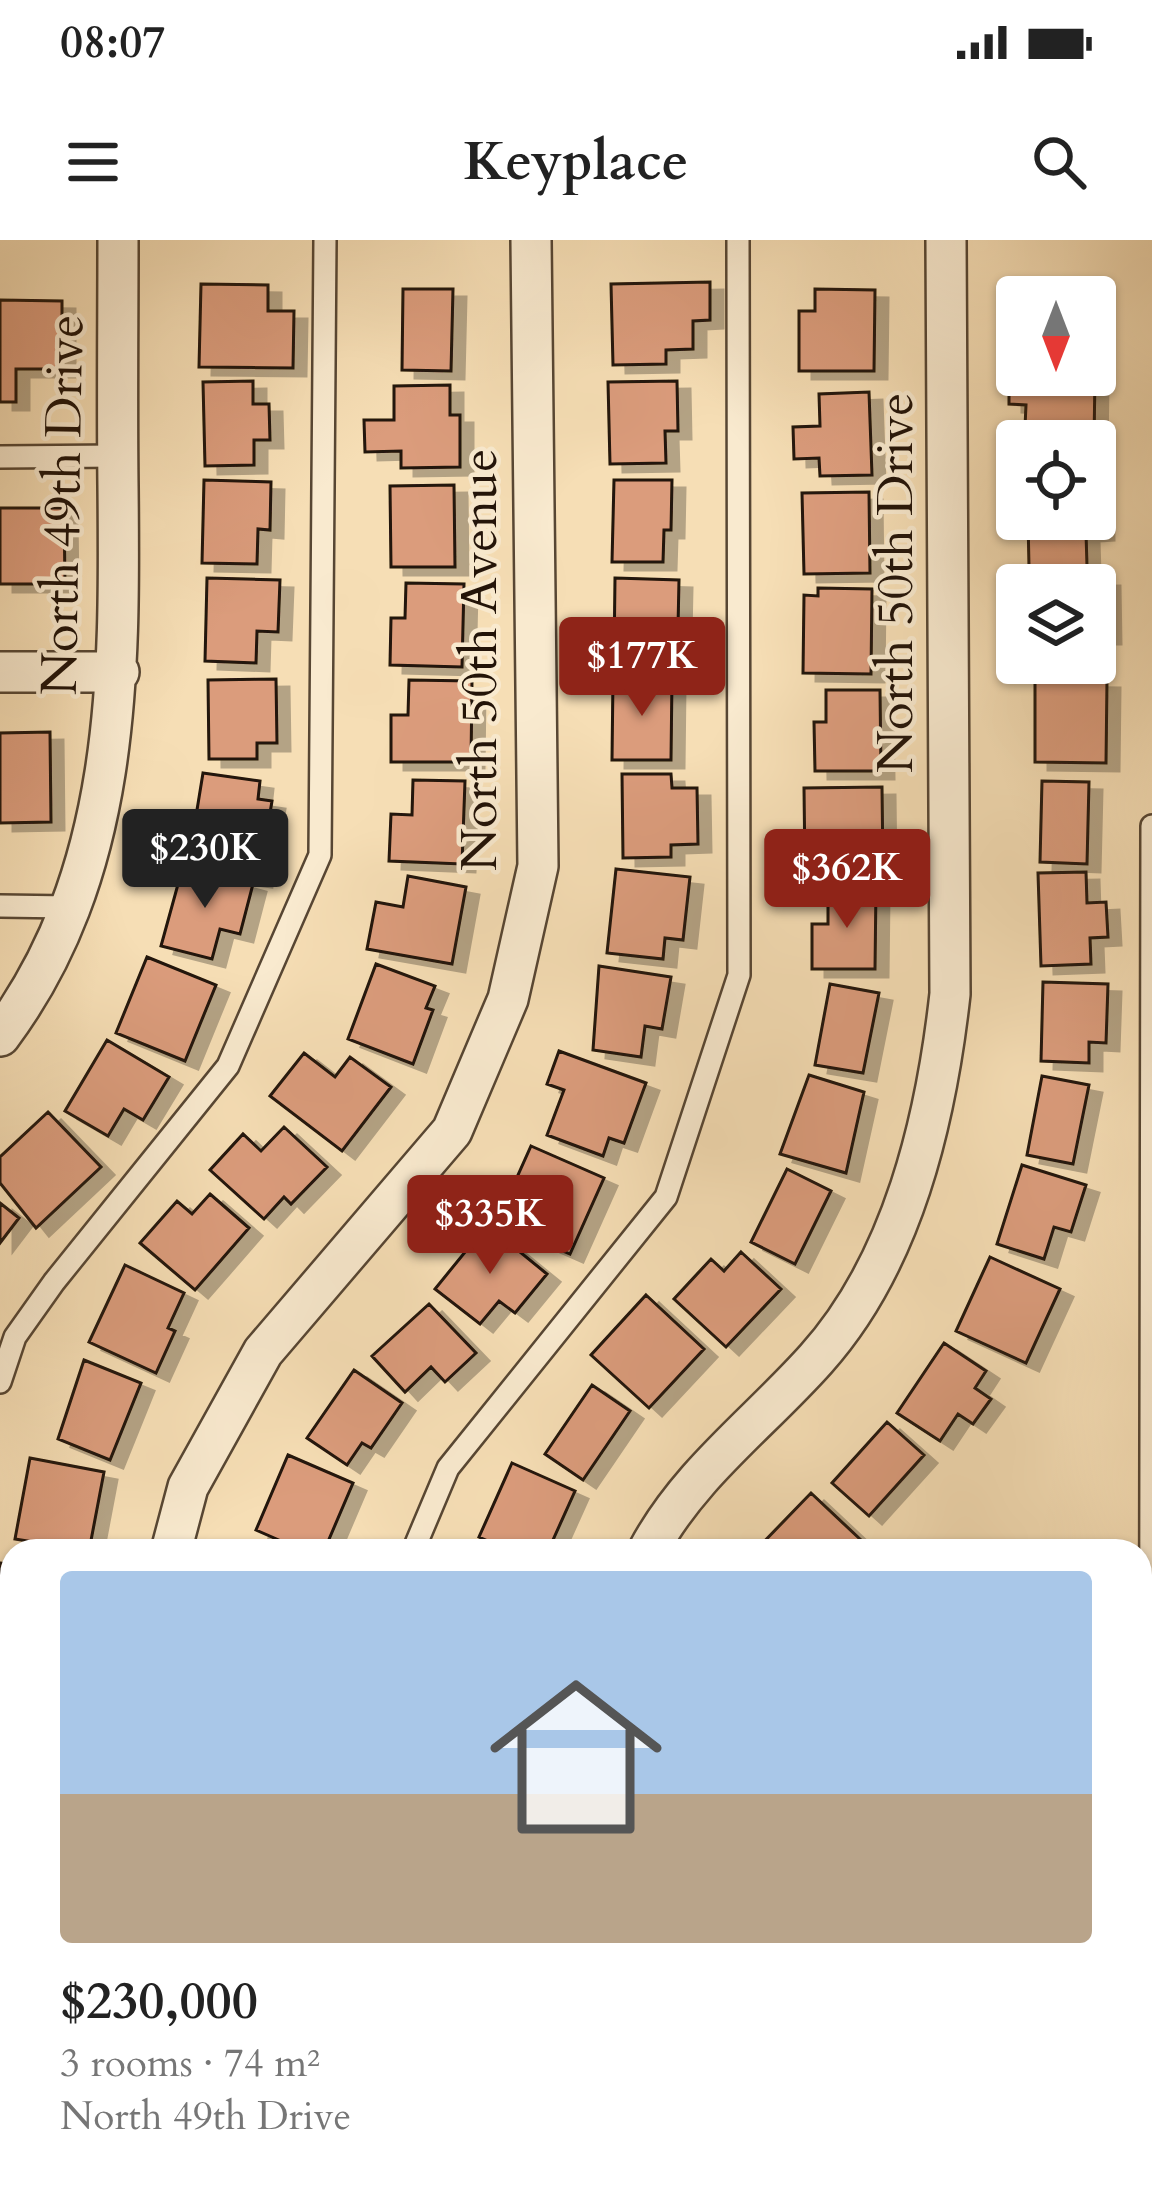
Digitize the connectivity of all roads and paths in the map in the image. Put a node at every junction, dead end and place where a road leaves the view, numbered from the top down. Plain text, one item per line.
1 (118, 240) edge
2 (326, 240) edge
3 (531, 240) edge
4 (738, 240) edge
5 (946, 240) edge
6 (118, 456) junction
7 (0, 458) edge
8 (0, 672) edge
9 (119, 672) junction
10 (1152, 826) edge
11 (0, 906) edge
12 (70, 907) junction
13 (0, 1036) edge
14 (0, 1382) edge
15 (174, 1539) edge
16 (418, 1539) edge
17 (655, 1539) edge
18 (1145, 1539) edge

1 - 6 street, North 49th Drive
2 - 14 lane
3 - 15 street, North 50th Avenue
4 - 16 lane
5 - 17 street, North 50th Drive
6 - 7 lane
6 - 9 street, North 49th Drive
8 - 9 street
9 - 12 street, North 49th Drive
10 - 18 lane
11 - 12 lane
12 - 13 street, North 49th Drive

